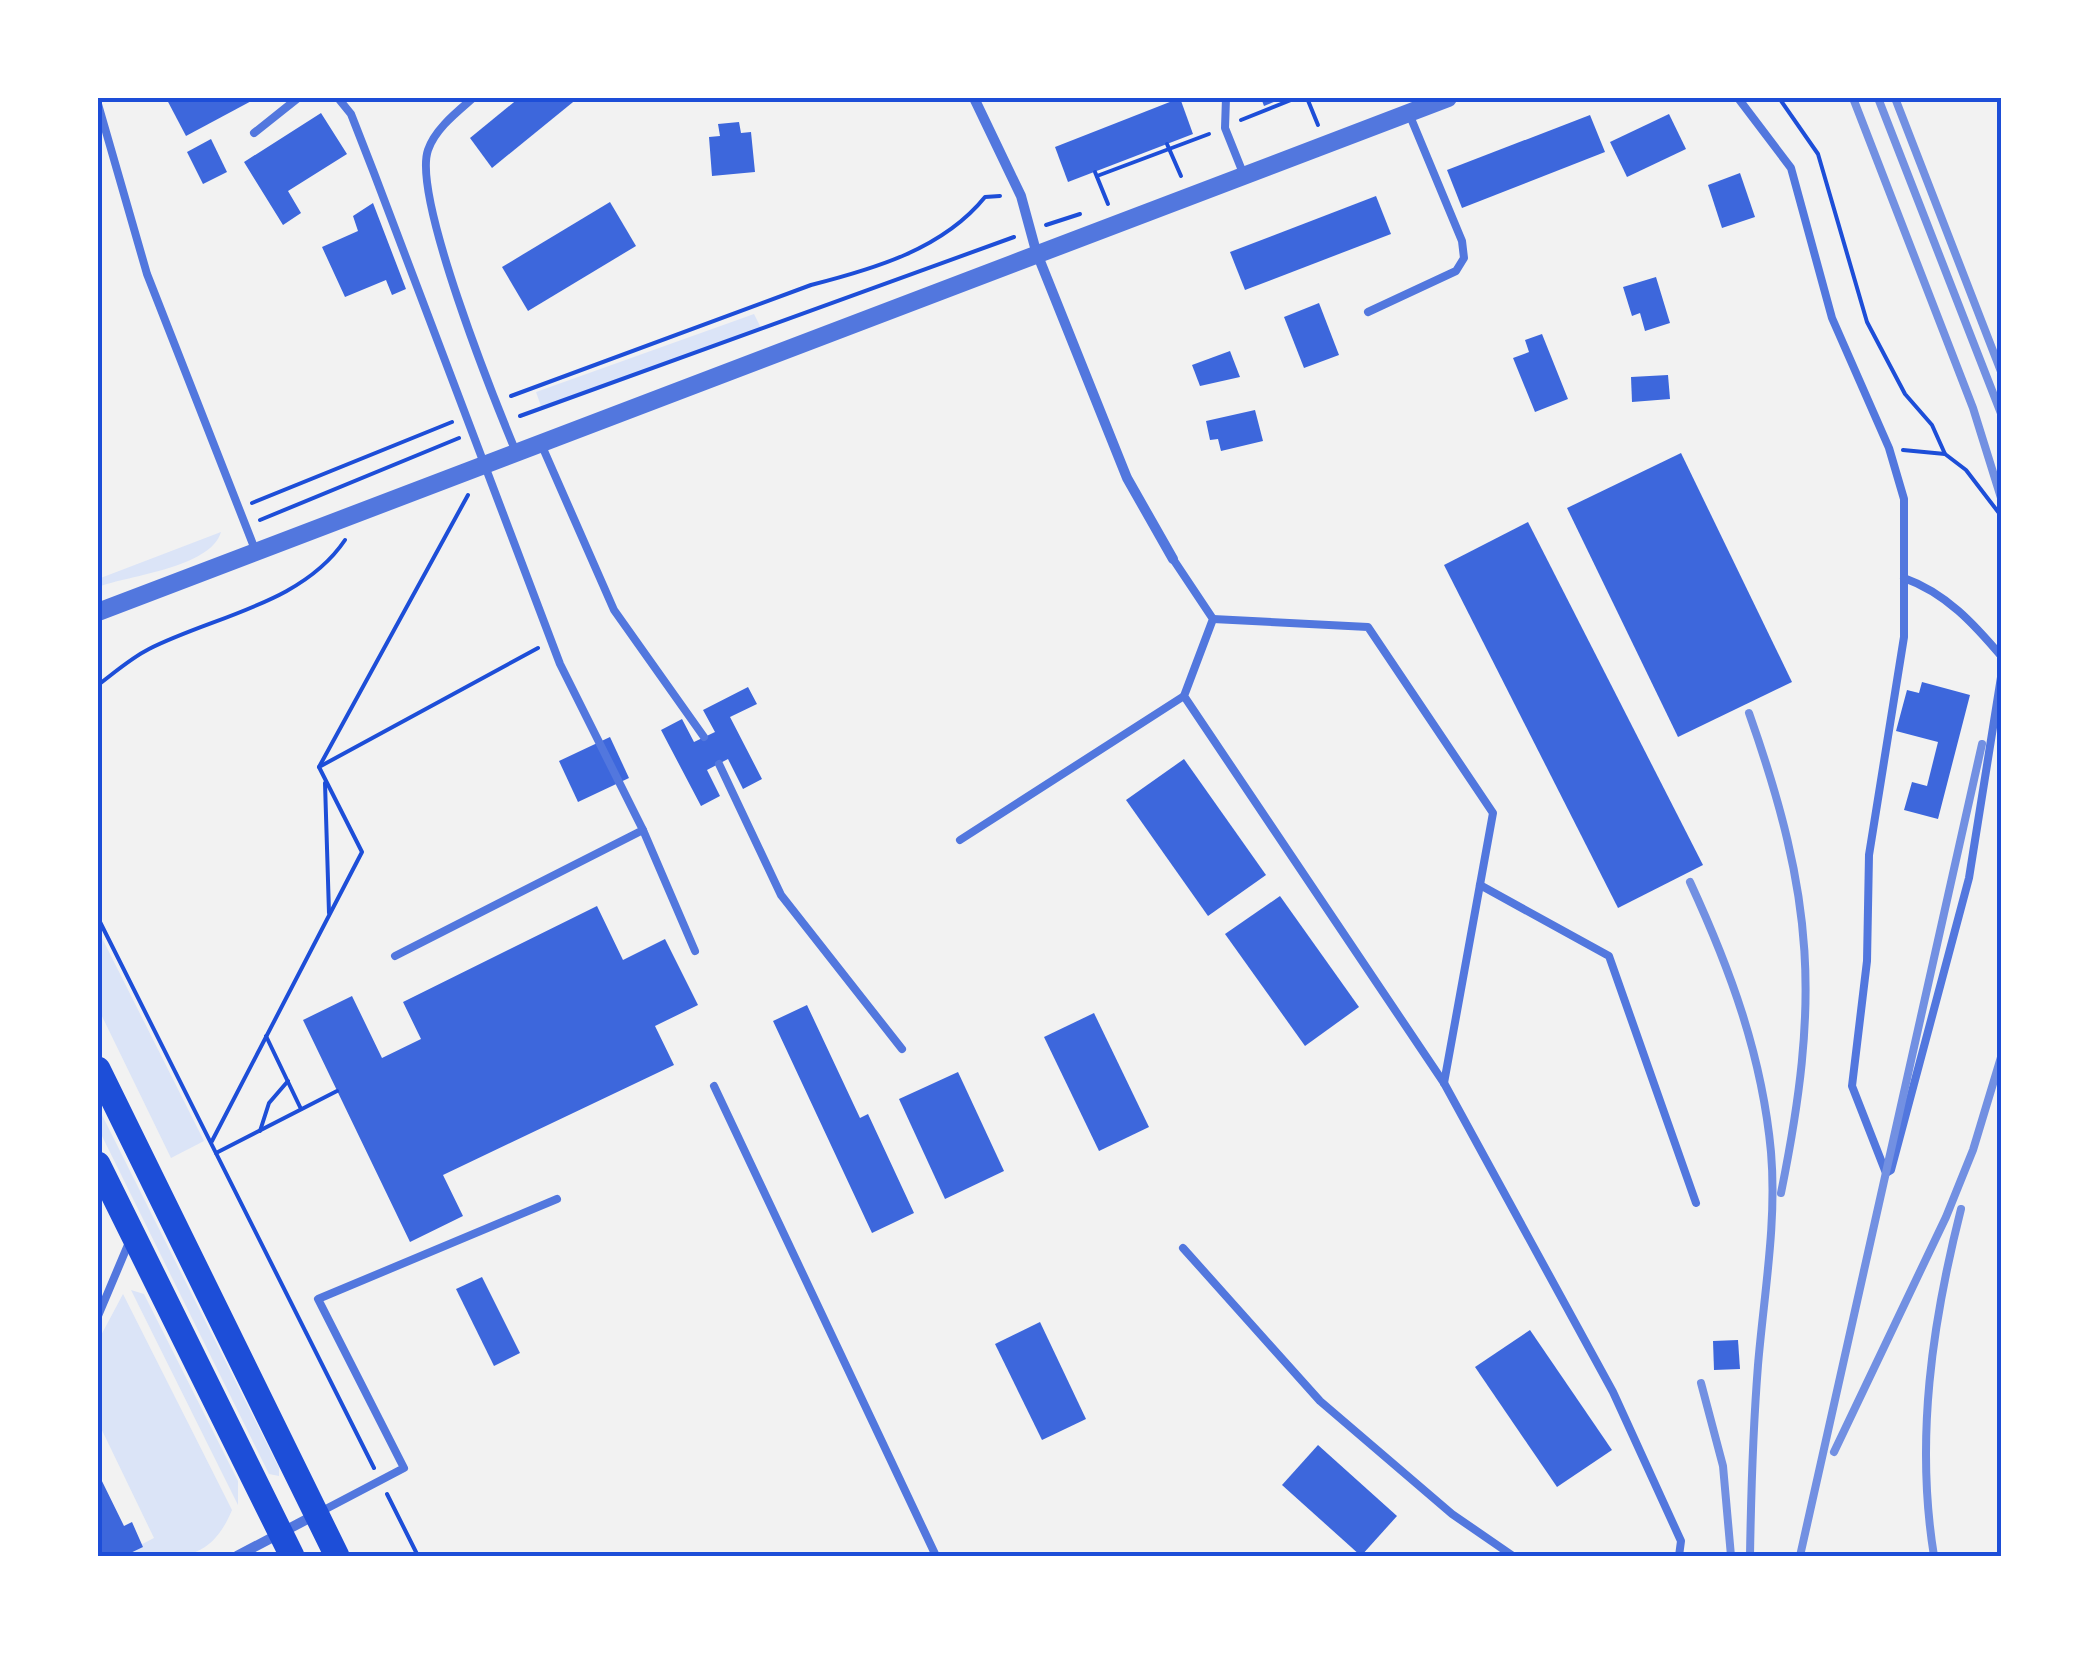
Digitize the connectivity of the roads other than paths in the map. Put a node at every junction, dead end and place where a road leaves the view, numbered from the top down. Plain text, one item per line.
1 (298, 98) edge
2 (338, 98) edge
3 (473, 98) edge
4 (974, 98) edge
5 (1226, 98) edge
6 (1448, 98) edge
7 (1738, 98) edge
8 (98, 104) edge
9 (1408, 112) junction
10 (254, 133) dead end
11 (1243, 173) junction
12 (1036, 252) junction
13 (1368, 312) dead end
14 (540, 442) junction
15 (516, 452) junction
16 (486, 463) junction
17 (258, 555) junction
18 (1174, 559) joint
19 (1904, 578) junction
20 (98, 612) edge
21 (1213, 620) junction
22 (2002, 657) edge
23 (2002, 670) edge
24 (1184, 696) junction
25 (704, 737) dead end
26 (718, 764) dead end
27 (643, 830) junction
28 (960, 840) dead end
29 (1480, 885) junction
30 (695, 951) dead end
31 (395, 956) dead end
32 (902, 1049) dead end
33 (98, 1069) edge
34 (1444, 1083) junction
35 (714, 1086) dead end
36 (98, 1164) edge
37 (557, 1200) dead end
38 (1696, 1203) dead end
39 (132, 1236) junction
40 (1183, 1248) dead end
41 (98, 1316) edge
42 (318, 1514) junction
43 (280, 1533) junction
44 (237, 1556) edge
45 (292, 1556) edge
46 (338, 1556) edge
47 (936, 1556) edge
48 (1514, 1556) edge
49 (1679, 1556) edge

1 - 10 lane
2 - 16 lane
3 - 15 lane
4 - 12 street
5 - 11 lane
6 - 9 street
7 - 19 lane
8 - 17 lane
9 - 11 street
9 - 13 lane
11 - 12 street
12 - 14 street
12 - 18 street
14 - 15 street
14 - 25 lane
15 - 16 street
16 - 17 street
16 - 27 lane
17 - 20 street
18 - 21 lane
19 - 22 lane
19 - 23 lane
21 - 24 lane
21 - 29 lane
24 - 28 lane
24 - 34 lane
26 - 32 lane
27 - 30 lane
27 - 31 lane
29 - 34 lane
29 - 38 lane
33 - 42 highway
34 - 49 lane
35 - 47 lane
36 - 39 highway
37 - 42 lane
39 - 41 lane
39 - 43 highway
40 - 48 lane
42 - 43 street
42 - 46 highway
43 - 44 street
43 - 45 highway

